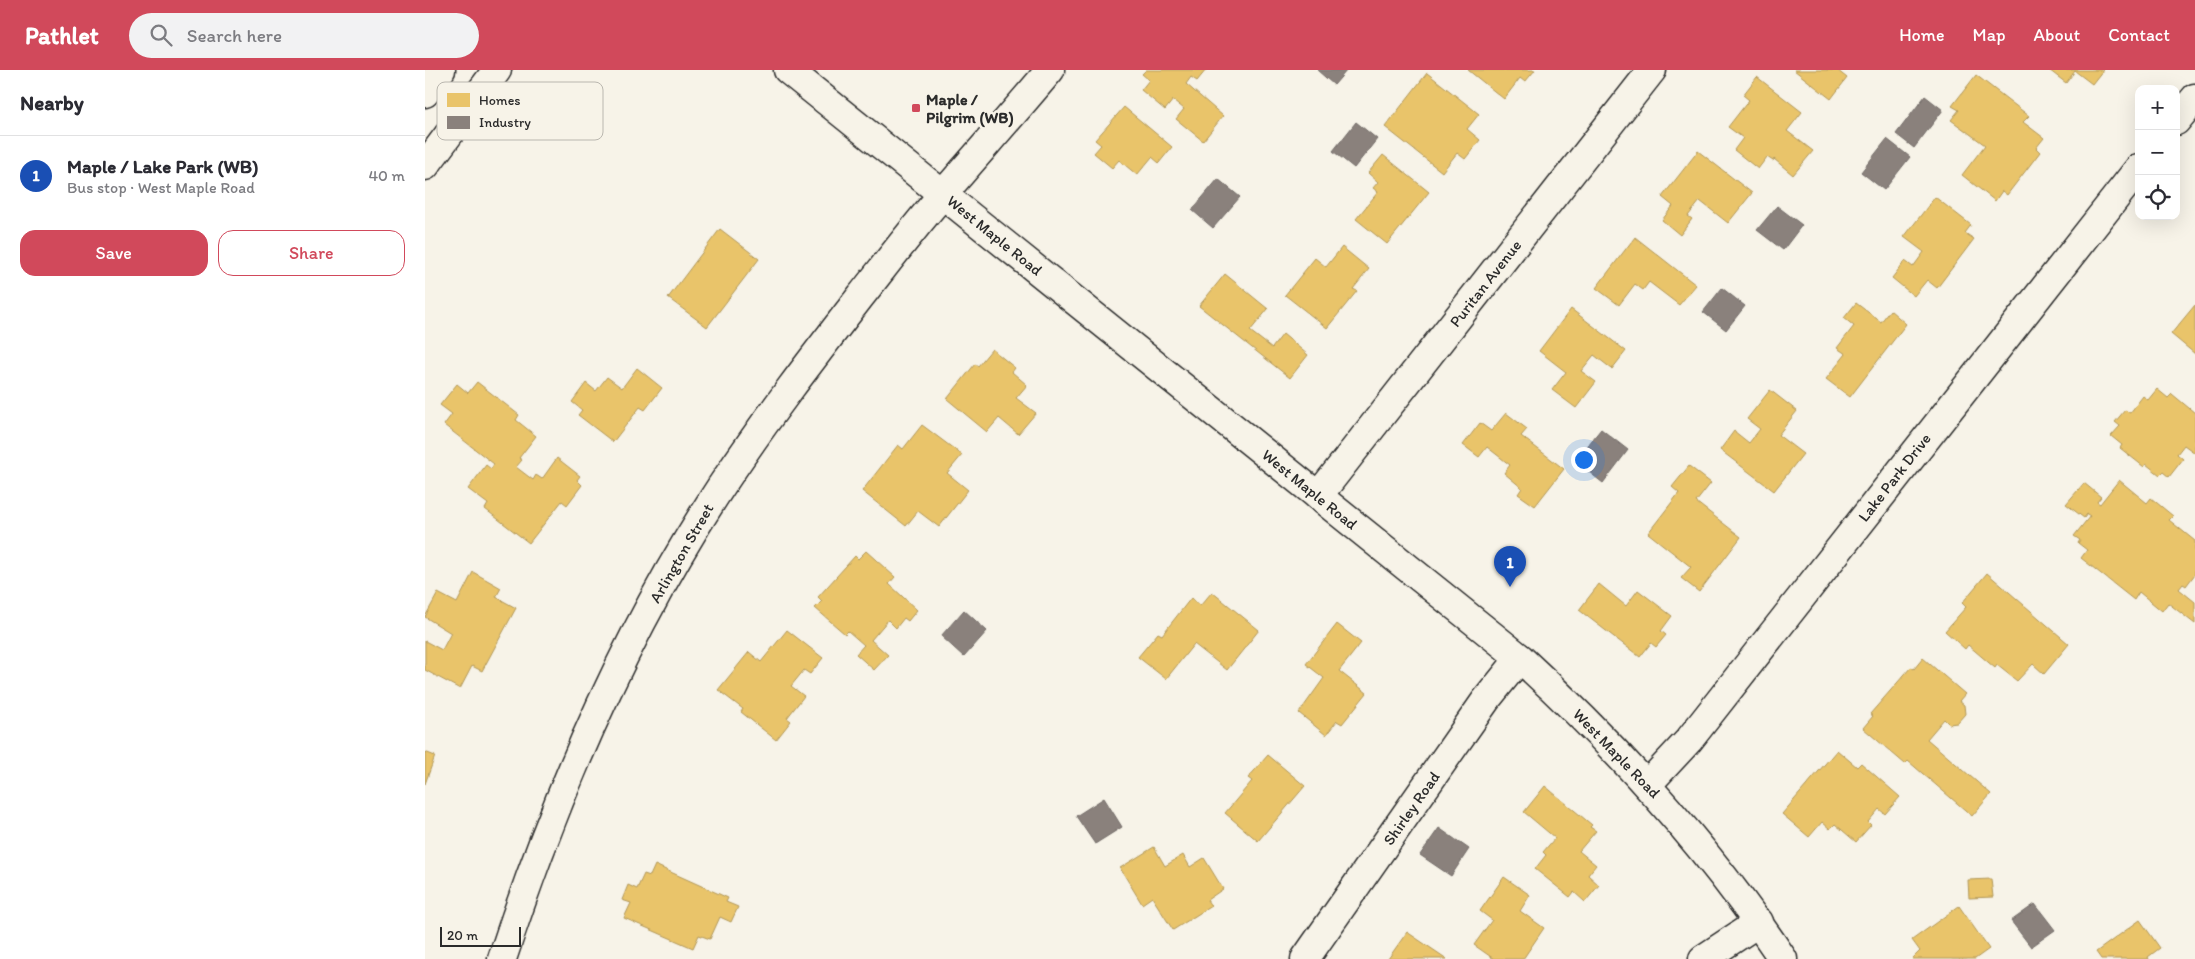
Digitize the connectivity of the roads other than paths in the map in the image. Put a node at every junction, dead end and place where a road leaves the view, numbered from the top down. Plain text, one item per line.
1 (441, 70) edge
2 (497, 70) edge
3 (788, 70) edge
4 (1050, 70) edge
5 (1652, 70) edge
6 (488, 82) edge
7 (425, 93) edge
8 (2195, 98) edge
9 (2180, 116) edge
10 (444, 140) edge
11 (425, 166) edge
12 (2135, 173) edge
13 (943, 194) junction
14 (1318, 496) junction
15 (1520, 658) junction
16 (1647, 784) junction
17 (1759, 922) junction
18 (502, 959) edge
19 (1305, 959) edge
20 (1703, 959) edge
21 (1783, 959) edge

1 - 7 street
2 - 6 street
3 - 13 street, West Maple Road
4 - 13 street, Arlington Street
5 - 14 street, Puritan Avenue
8 - 9 street
10 - 11 street
12 - 16 street, Lake Park Drive
13 - 14 street, West Maple Road
13 - 18 street, Arlington Street
14 - 15 street, West Maple Road
15 - 16 street, West Maple Road
15 - 19 street, Shirley Road
16 - 17 street, West Maple Road
17 - 20 street
17 - 21 street, West Maple Road

